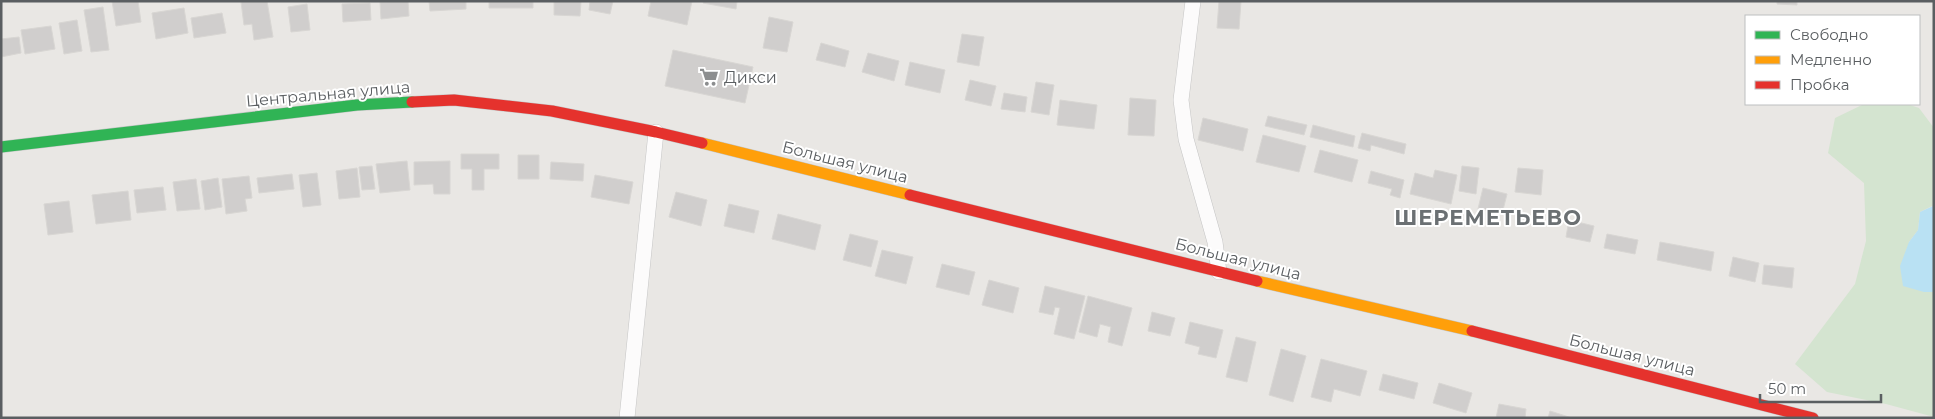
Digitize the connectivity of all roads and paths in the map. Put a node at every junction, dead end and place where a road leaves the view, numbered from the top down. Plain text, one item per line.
1 (1193, 1) edge
2 (656, 132) junction
3 (1, 147) edge
4 (1220, 272) junction
5 (627, 418) edge
6 (1813, 418) edge

1 - 4 street
2 - 3 street, Центральная улица
2 - 4 street, Большая улица
2 - 5 street
4 - 6 street, Большая улица

